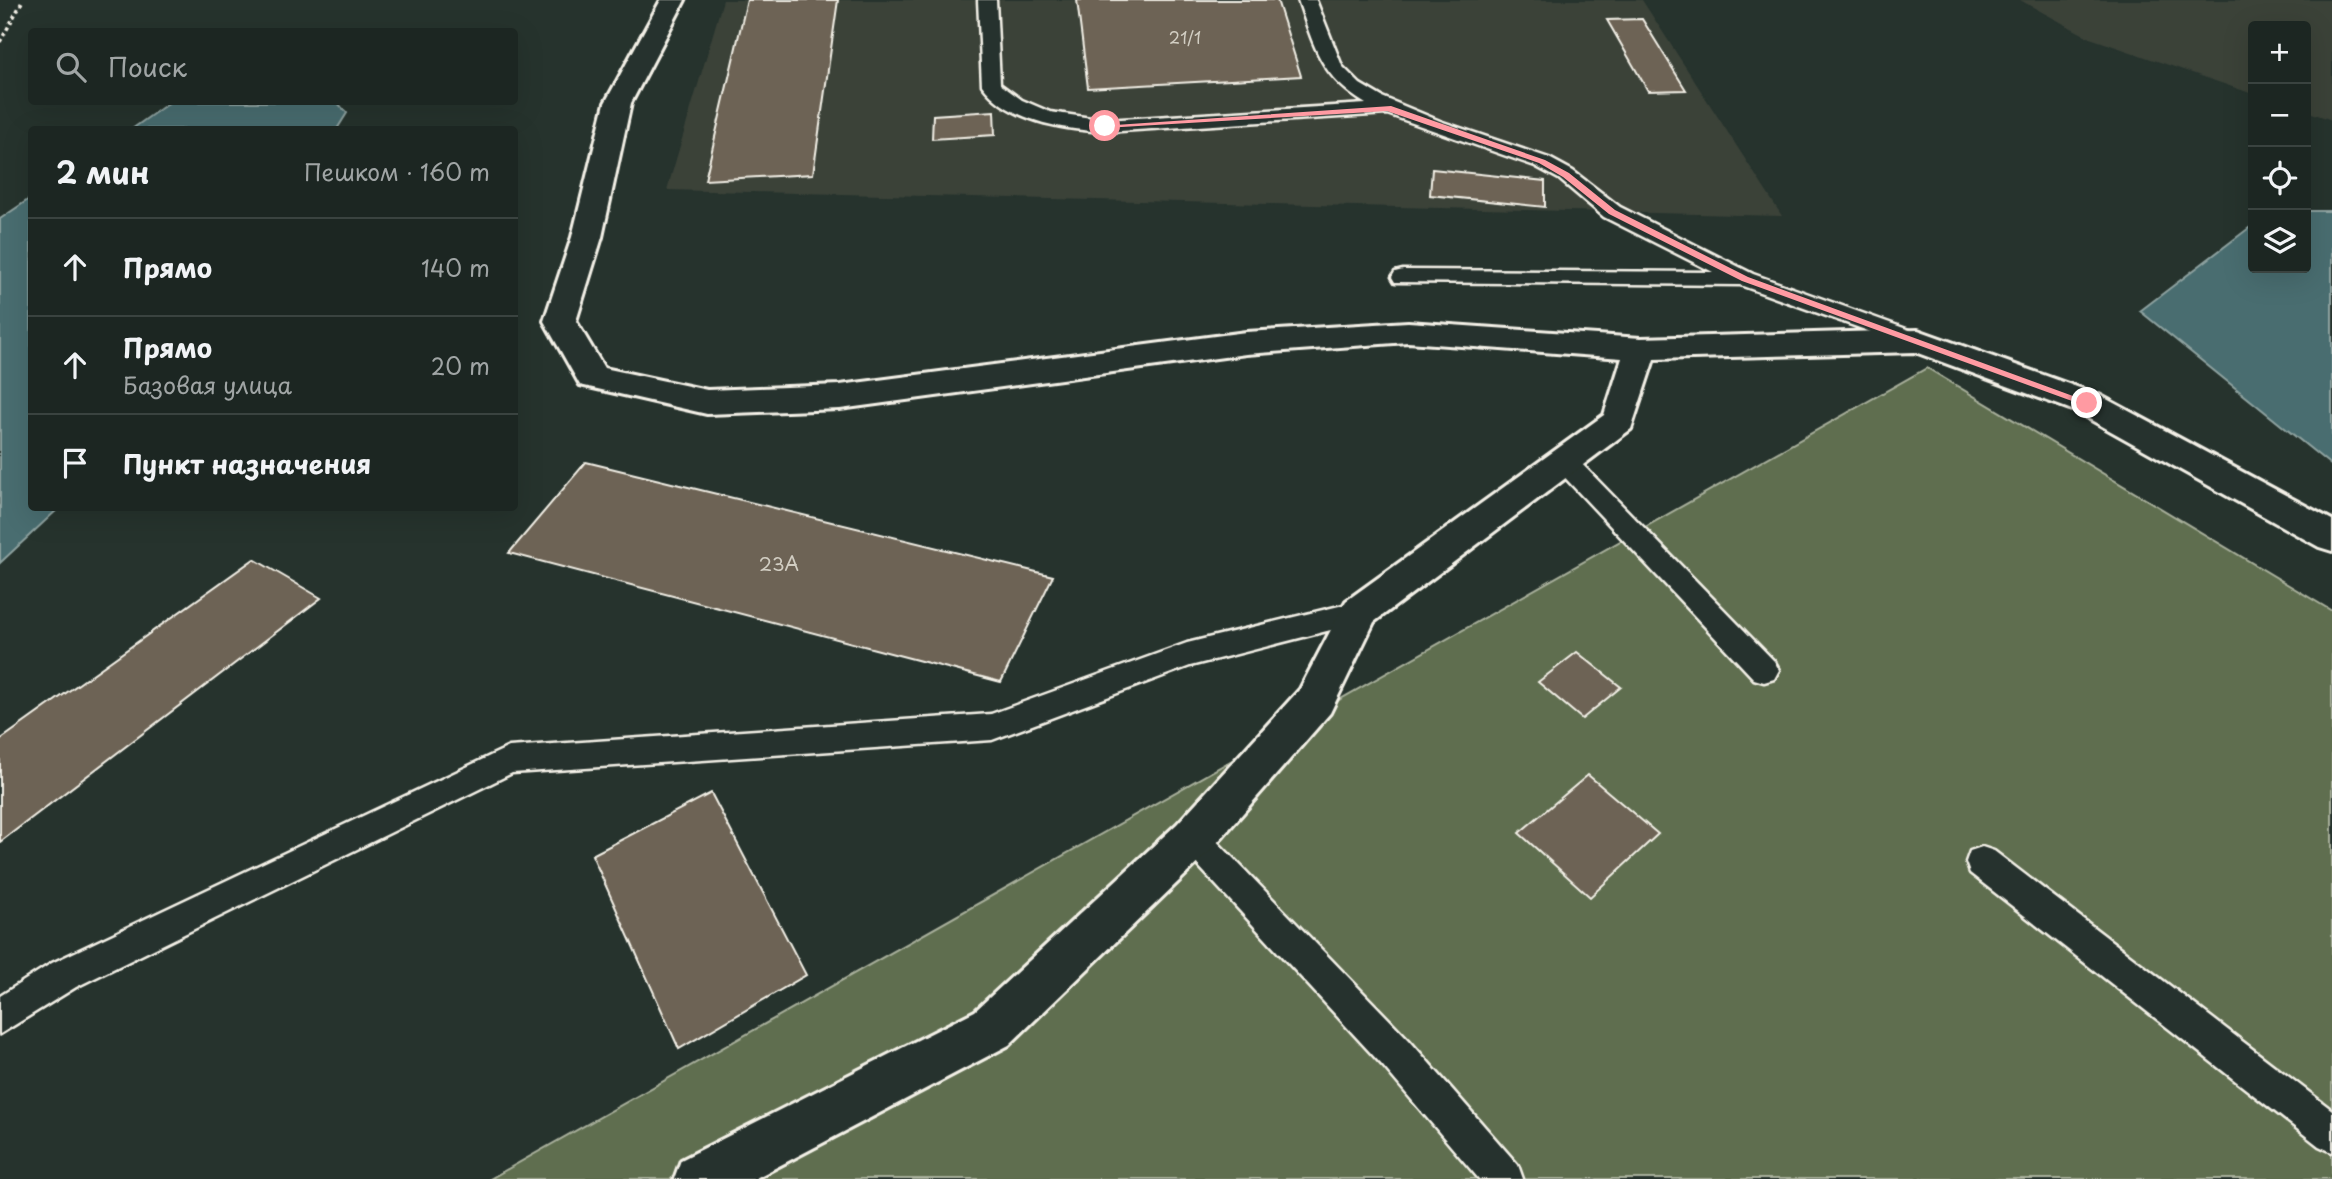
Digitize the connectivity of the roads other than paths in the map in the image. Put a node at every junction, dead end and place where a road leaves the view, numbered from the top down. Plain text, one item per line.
1 (673, 0) edge
2 (987, 0) edge
3 (1307, 0) edge
4 (1388, 108) junction
5 (1403, 276) dead end
6 (1745, 279) junction
7 (1918, 341) junction
8 (1642, 349) junction
9 (1565, 462) junction
10 (2332, 537) edge
11 (1360, 612) junction
12 (1764, 670) dead end
13 (1193, 838) junction
14 (1982, 862) dead end
15 (0, 1016) edge
16 (2332, 1133) edge
17 (700, 1179) edge
18 (1504, 1179) edge

1 - 8 street
2 - 4 lane
3 - 4 lane
4 - 6 lane
5 - 6 lane
6 - 7 lane
7 - 8 street
7 - 10 street
8 - 9 street
9 - 11 street
9 - 12 lane
11 - 13 street
11 - 15 lane
13 - 17 street
13 - 18 lane
14 - 16 lane

